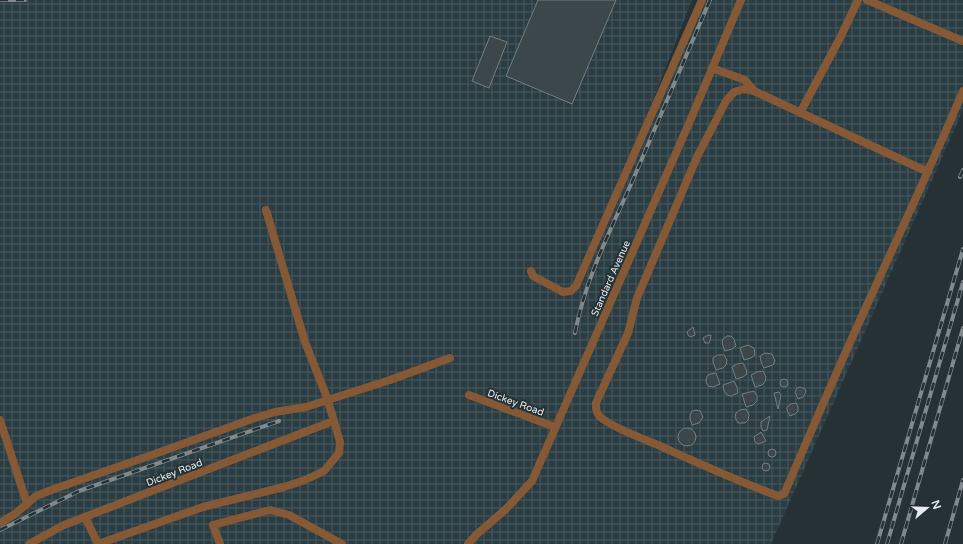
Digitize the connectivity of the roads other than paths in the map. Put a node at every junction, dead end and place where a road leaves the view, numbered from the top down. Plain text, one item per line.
1 (702, 0) edge
2 (741, 0) edge
3 (858, 0) edge
4 (867, 0) edge
5 (963, 41) edge
6 (712, 68) junction
7 (754, 91) junction
8 (963, 91) edge
9 (800, 113) junction
10 (928, 172) junction
11 (266, 210) dead end
12 (531, 271) dead end
13 (450, 358) dead end
14 (469, 395) dead end
15 (328, 400) junction
16 (0, 420) edge
17 (328, 423) dead end
18 (555, 427) junction
19 (27, 504) junction
20 (85, 517) junction
21 (0, 523) edge
22 (29, 544) edge
23 (220, 544) edge
24 (342, 544) edge
25 (468, 544) edge

1 - 12 street
2 - 6 street, Standard Avenue
3 - 9 street
4 - 5 street
6 - 7 street
6 - 18 street, Standard Avenue
7 - 9 street
7 - 10 street
8 - 10 street
9 - 10 street
11 - 15 street
13 - 15 street
14 - 18 street, Dickey Road
15 - 19 street
15 - 20 street
16 - 19 street
17 - 20 street, Dickey Road
18 - 25 street, Standard Avenue
19 - 21 street
20 - 22 street, Dickey Road
23 - 24 street

